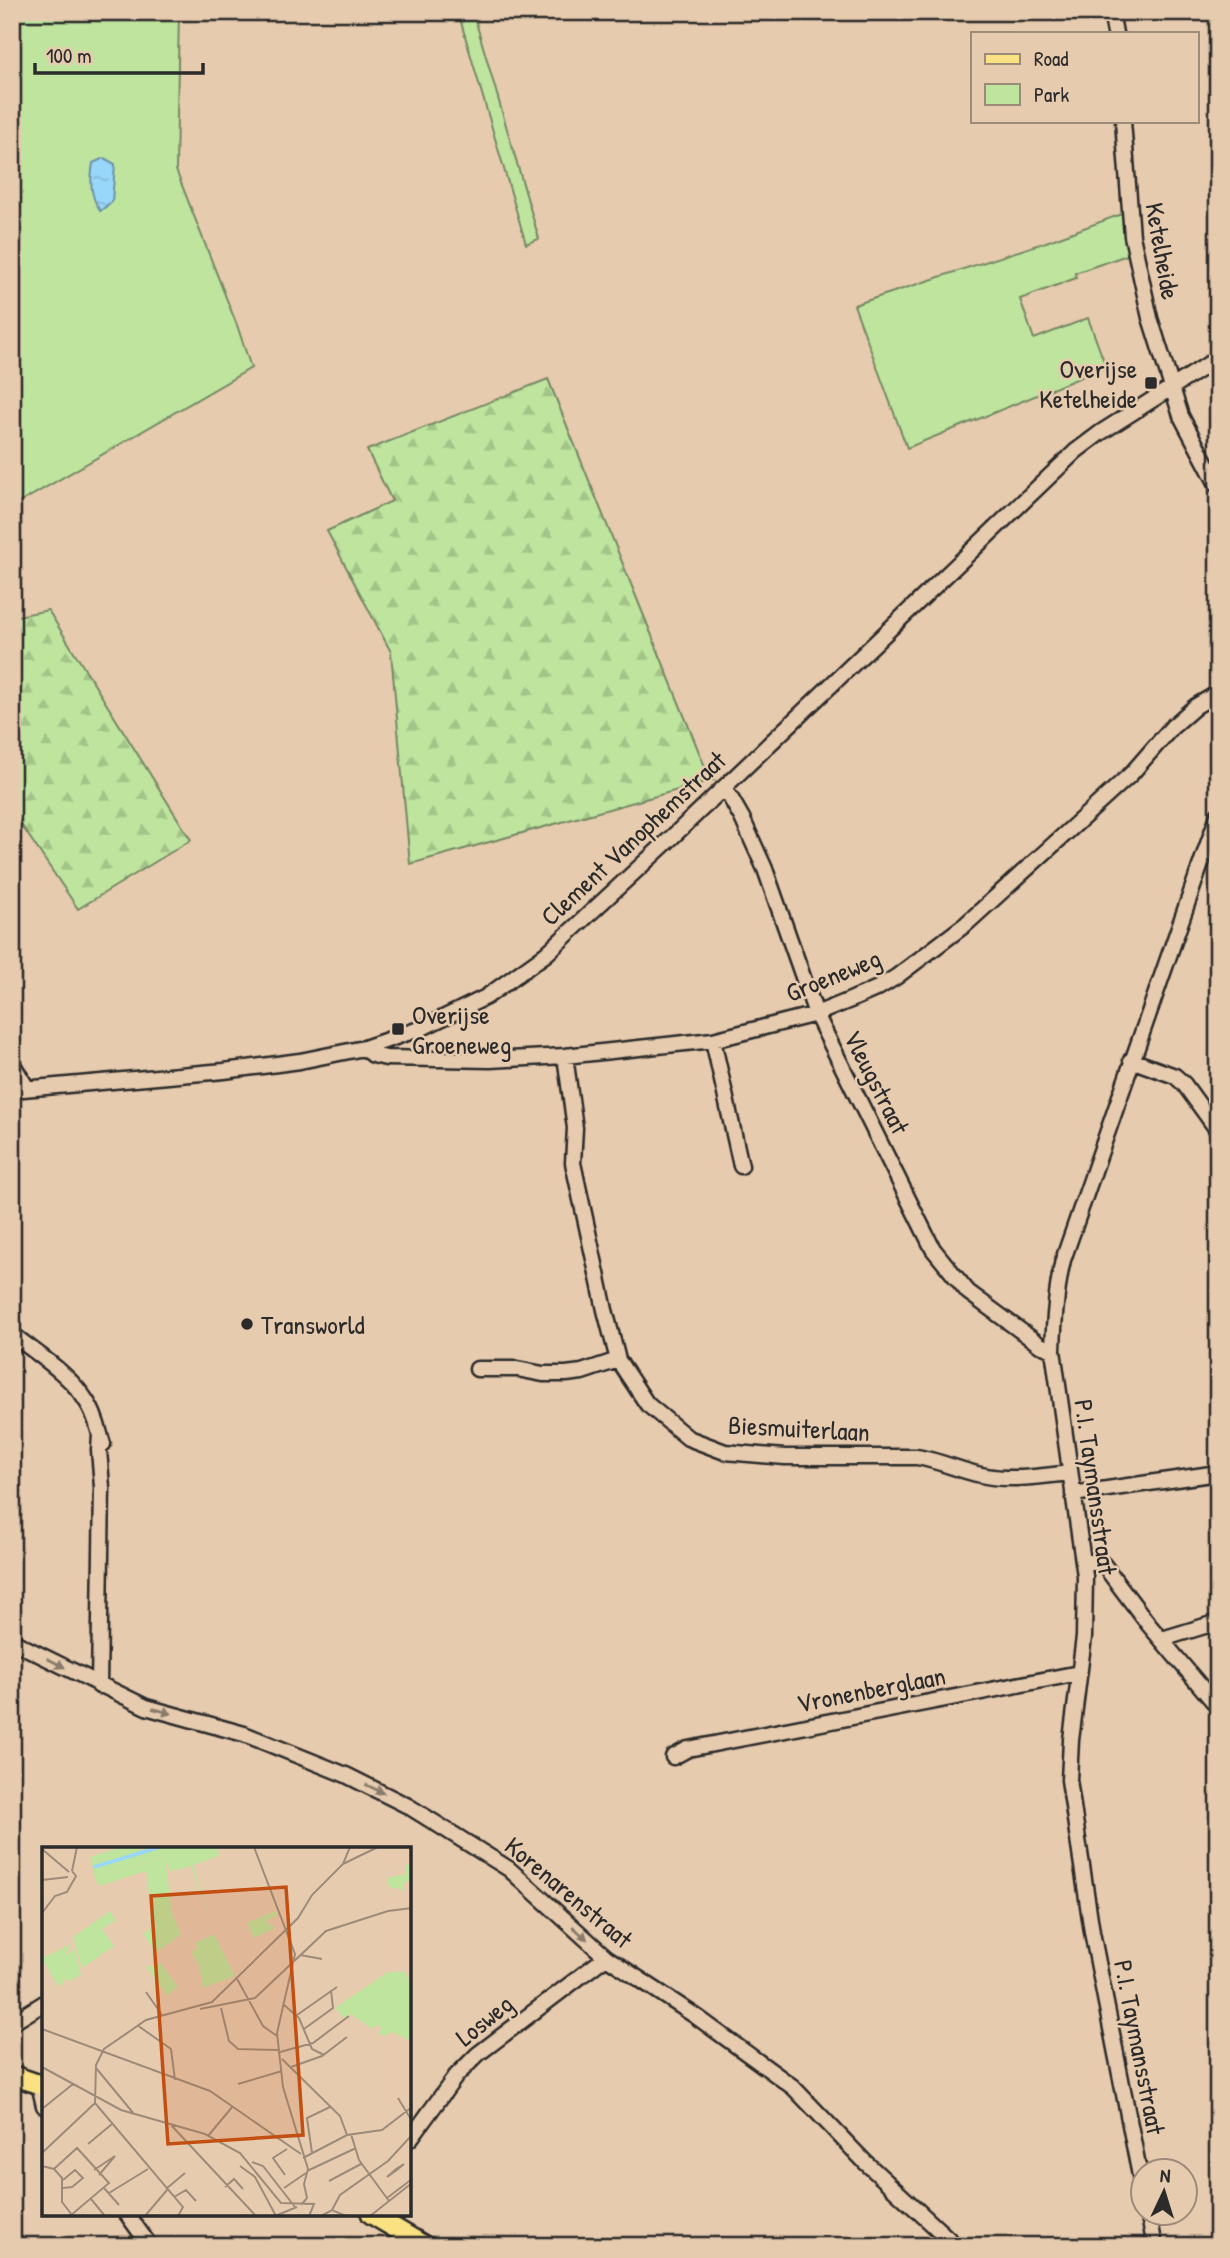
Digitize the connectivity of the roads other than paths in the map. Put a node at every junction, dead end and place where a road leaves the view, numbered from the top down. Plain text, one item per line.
1 (1111, 12) edge
2 (1115, 32) edge
3 (1123, 122) edge
4 (1218, 358) edge
5 (1172, 386) junction
6 (1218, 486) edge
7 (1218, 693) edge
8 (722, 789) junction
9 (1218, 815) edge
10 (816, 1014) junction
11 (713, 1040) junction
12 (364, 1048) junction
13 (565, 1056) junction
14 (1131, 1060) junction
15 (12, 1063) edge
16 (20, 1089) edge
17 (1218, 1131) edge
18 (741, 1166) dead end
19 (12, 1334) edge
20 (1053, 1350) junction
21 (618, 1360) junction
22 (477, 1369) dead end
23 (1070, 1473) junction
24 (1218, 1473) edge
25 (1073, 1494) junction
26 (1083, 1560) junction
27 (1218, 1622) edge
28 (1162, 1639) junction
29 (12, 1641) edge
30 (1079, 1673) junction
31 (99, 1685) junction
32 (1218, 1707) edge
33 (673, 1757) dead end
34 (606, 1957) junction
35 (42, 2004) edge
36 (12, 2023) edge
37 (12, 2075) edge
38 (42, 2085) edge
39 (411, 2138) edge
40 (1137, 2156) edge
41 (128, 2216) edge
42 (374, 2216) edge
43 (1150, 2226) edge
44 (150, 2246) edge
45 (425, 2246) edge
46 (956, 2246) edge
47 (1154, 2246) edge

1 - 2 street
3 - 5 street, Ketelheide
4 - 5 street, Clement Vanophemstraat
5 - 6 street
5 - 8 street, Clement Vanophemstraat
7 - 10 street, Groeneweg
8 - 10 street, Vleugstraat
8 - 12 street, Clement Vanophemstraat
9 - 14 street, P.I. Taymansstraat
10 - 11 street, Groeneweg
10 - 20 street, Vleugstraat
11 - 13 street, Groeneweg
11 - 18 street
12 - 13 street, Groeneweg
12 - 16 street, Clement Vanophemstraat
13 - 21 street, Biesmuiterlaan
14 - 17 street
14 - 20 street, P.I. Taymansstraat
15 - 16 street
19 - 31 street
20 - 23 street, P.I. Taymansstraat
21 - 22 street
21 - 23 street, Biesmuiterlaan
23 - 25 street, P.I. Taymansstraat
24 - 25 street
25 - 26 street, P.I. Taymansstraat
26 - 28 street
26 - 30 street, P.I. Taymansstraat
27 - 28 street
28 - 32 street
29 -> 31 street, Korenarenstraat
30 - 33 street, Vronenberglaan
30 - 40 street, P.I. Taymansstraat
31 -> 34 street, Korenarenstraat
34 - 39 street, Losweg
34 - 46 street, Korenarenstraat
35 - 36 street
37 - 38 main road
41 - 44 street
42 - 45 main road
43 - 47 street

